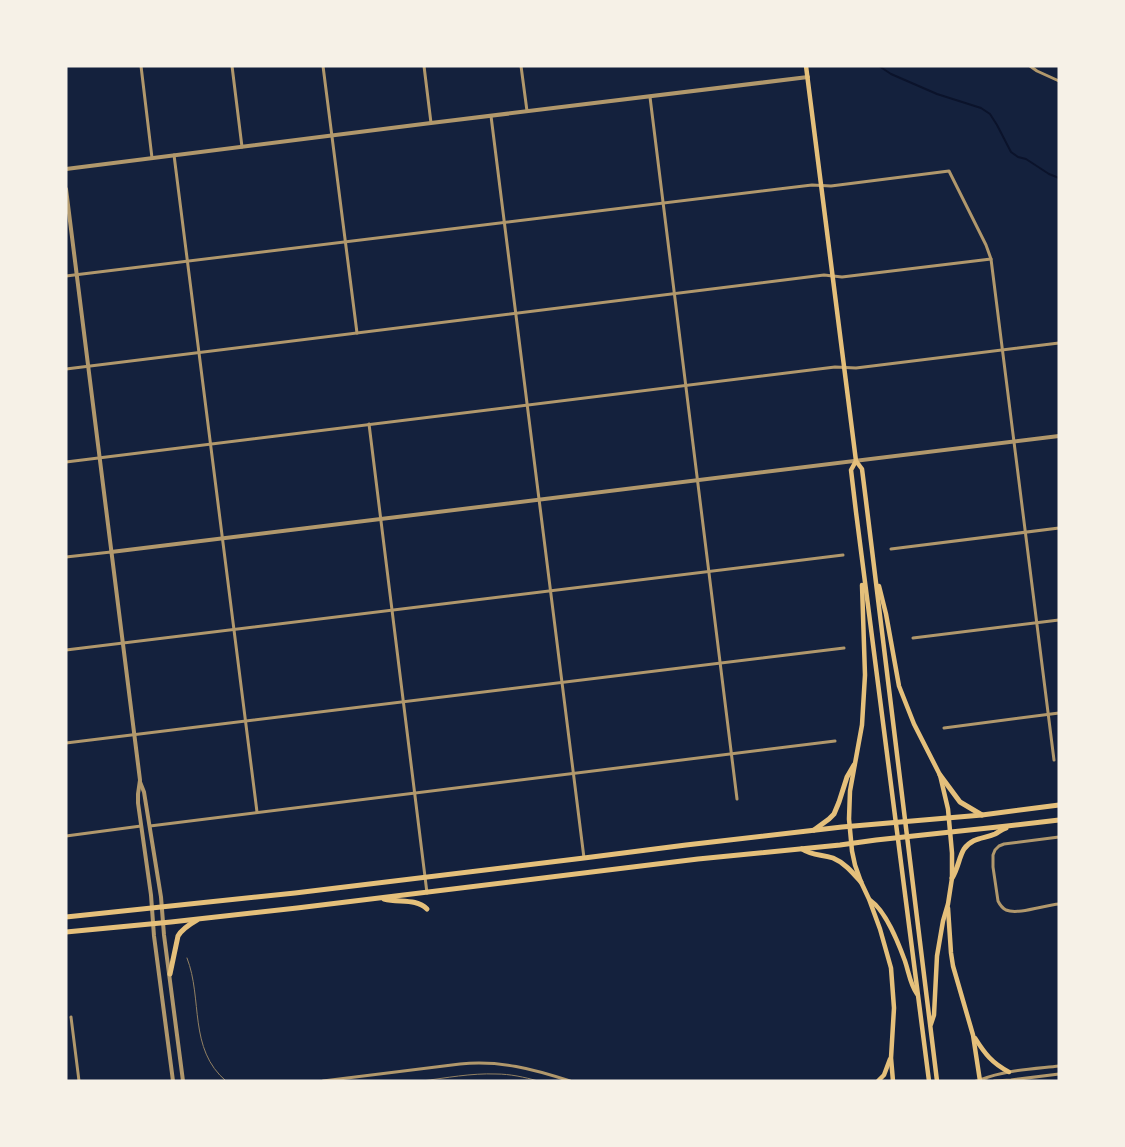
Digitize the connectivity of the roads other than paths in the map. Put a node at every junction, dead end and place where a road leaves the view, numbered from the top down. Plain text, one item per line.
1 (141, 66) edge
2 (232, 66) edge
3 (323, 66) edge
4 (424, 66) edge
5 (521, 66) edge
6 (806, 66) edge
7 (1030, 66) edge
8 (808, 77) junction
9 (1059, 81) edge
10 (650, 97) junction
11 (527, 111) junction
12 (491, 116) junction
13 (431, 123) junction
14 (332, 136) junction
15 (242, 147) junction
16 (174, 155) junction
17 (152, 158) junction
18 (66, 169) edge
19 (822, 185) junction
20 (66, 189) edge
21 (663, 203) junction
22 (504, 222) junction
23 (346, 242) junction
24 (991, 259) junction
25 (188, 262) junction
26 (77, 275) junction
27 (66, 276) edge
28 (833, 276) junction
29 (674, 294) junction
30 (516, 314) junction
31 (357, 333) junction
32 (1059, 343) edge
33 (1002, 350) junction
34 (199, 352) junction
35 (88, 366) junction
36 (844, 367) junction
37 (66, 369) edge
38 (686, 385) junction
39 (527, 405) junction
40 (369, 424) junction
41 (1059, 436) edge
42 (1014, 441) junction
43 (211, 444) junction
44 (100, 458) junction
45 (856, 460) junction
46 (66, 462) edge
47 (697, 480) junction
48 (539, 500) junction
49 (380, 519) junction
50 (1059, 528) edge
51 (1025, 532) junction
52 (222, 538) junction
53 (891, 549) dead end
54 (111, 552) junction
55 (843, 555) dead end
56 (66, 558) edge
57 (874, 568) junction
58 (863, 569) junction
59 (709, 571) junction
60 (551, 591) junction
61 (392, 610) junction
62 (1059, 620) edge
63 (1037, 623) junction
64 (234, 630) junction
65 (913, 638) dead end
66 (122, 644) junction
67 (844, 648) dead end
68 (66, 650) edge
69 (720, 663) junction
70 (562, 682) junction
71 (404, 702) junction
72 (1059, 713) edge
73 (1048, 715) junction
74 (245, 722) junction
75 (944, 728) dead end
76 (134, 735) junction
77 (835, 741) dead end
78 (66, 743) edge
79 (732, 754) junction
80 (1054, 760) dead end
81 (854, 765) junction
82 (573, 774) junction
83 (940, 775) junction
84 (140, 780) junction
85 (415, 793) junction
86 (737, 799) dead end
87 (1059, 805) edge
88 (257, 812) junction
89 (982, 815) junction
90 (949, 817) junction
91 (1059, 820) edge
92 (141, 826) junction
93 (150, 826) junction
94 (1008, 826) junction
95 (850, 827) junction
96 (814, 830) junction
97 (950, 832) junction
98 (66, 836) edge
99 (1059, 837) edge
100 (851, 843) junction
101 (802, 849) junction
102 (584, 858) junction
103 (426, 877) junction
104 (952, 878) junction
105 (861, 882) junction
106 (428, 893) junction
107 (382, 898) junction
108 (869, 899) junction
109 (948, 904) junction
110 (1059, 904) edge
111 (162, 908) junction
112 (152, 909) junction
113 (427, 909) dead end
114 (66, 917) edge
115 (199, 919) junction
116 (163, 923) junction
117 (153, 924) junction
118 (66, 932) edge
119 (170, 974) junction
120 (917, 995) junction
121 (71, 1017) dead end
122 (930, 1028) junction
123 (973, 1035) junction
124 (891, 1058) junction
125 (1059, 1066) edge
126 (1009, 1072) junction
127 (1059, 1074) edge
128 (980, 1080) edge
129 (79, 1081) edge
130 (173, 1081) edge
131 (183, 1081) edge
132 (323, 1081) edge
133 (570, 1081) edge
134 (878, 1081) edge
135 (893, 1081) edge
136 (929, 1081) edge
137 (937, 1081) edge
138 (976, 1081) edge
139 (987, 1081) edge
140 (994, 1081) edge

1 - 17 street
2 - 15 street
3 - 14 street
4 - 13 street
5 - 11 street
6 - 8 main road
7 - 9 street
8 - 10 street
8 - 19 main road
10 - 11 street
10 - 21 street
11 - 12 street
12 - 13 street
12 - 22 street
13 - 14 street
14 - 15 street
14 - 23 street
15 - 16 street
16 - 17 street
16 - 25 street
17 - 18 street
19 - 21 street
19 - 24 street
19 - 28 main road
20 - 26 street
21 - 22 street
21 - 29 street
22 - 23 street
22 - 30 street
23 - 25 street
23 - 31 street
24 - 28 street
24 - 33 street
25 - 26 street
25 - 34 street
26 - 27 street
26 - 35 street
28 - 29 street
28 - 36 main road
29 - 30 street
29 - 38 street
30 - 31 street
30 - 39 street
31 - 34 street
32 - 33 street
33 - 36 street
33 - 42 street
34 - 35 street
34 - 43 street
35 - 37 street
35 - 44 street
36 - 38 street
36 - 45 main road
38 - 39 street
38 - 47 street
39 - 40 street
39 - 48 street
40 - 43 street
40 - 49 street
41 - 42 street
42 - 45 street
42 - 51 street
43 - 44 street
43 - 52 street
44 - 46 street
44 - 54 street
45 - 47 street
45 - 57 main road
45 - 58 main road
47 - 48 street
47 - 59 street
48 - 49 street
48 - 60 street
49 - 52 street
49 - 61 street
50 - 51 street
51 - 53 street
51 - 63 street
52 - 54 street
52 - 64 street
54 - 56 street
54 - 66 street
55 - 59 street
57 - 83 main road
57 - 122 main road
58 - 81 main road
58 - 120 main road
59 - 60 street
59 - 69 street
60 - 61 street
60 - 70 street
61 - 64 street
61 - 71 street
62 - 63 street
63 - 65 street
63 - 73 street
64 - 66 street
64 - 74 street
66 - 68 street
66 - 76 street
67 - 69 street
69 - 70 street
69 - 79 street
70 - 71 street
70 - 82 street
71 - 74 street
71 - 85 street
72 - 73 street
73 - 75 street
73 - 80 street
74 - 76 street
74 - 88 street
76 - 78 street
76 - 84 street
77 - 79 street
79 - 82 street
79 - 86 street
81 - 95 main road
81 - 96 highway
82 - 85 street
82 - 102 street
83 - 89 highway
83 - 90 main road
84 - 92 street
84 - 93 street
85 - 88 street
85 - 103 street
87 - 89 highway
88 - 93 street
89 - 90 highway
90 - 95 highway
90 - 97 main road
91 - 94 highway
92 - 98 street
92 - 112 street
93 - 111 street
94 - 97 highway
94 - 104 highway
95 - 96 highway
95 - 100 main road
96 - 102 highway
97 - 100 highway
97 - 104 main road
99 - 110 street
100 - 101 highway
100 - 105 main road
101 - 105 highway
101 - 106 highway
102 - 103 highway
103 - 106 street
103 - 111 highway
104 - 109 main road
105 - 108 main road
106 - 107 highway
107 - 113 highway
107 - 115 highway
108 - 120 main road
108 - 124 main road
109 - 122 main road
109 - 123 main road
111 - 112 highway
111 - 116 street
112 - 114 highway
112 - 117 street
115 - 116 highway
115 - 119 highway
116 - 117 highway
116 - 119 street
117 - 118 highway
117 - 130 street
119 - 131 street
120 - 136 main road
121 - 129 street
122 - 137 main road
123 - 126 main road
123 - 128 main road
124 - 134 main road
124 - 135 main road
125 - 126 street
126 - 128 street
127 - 140 street
128 - 138 street
128 - 139 street
132 - 133 street

